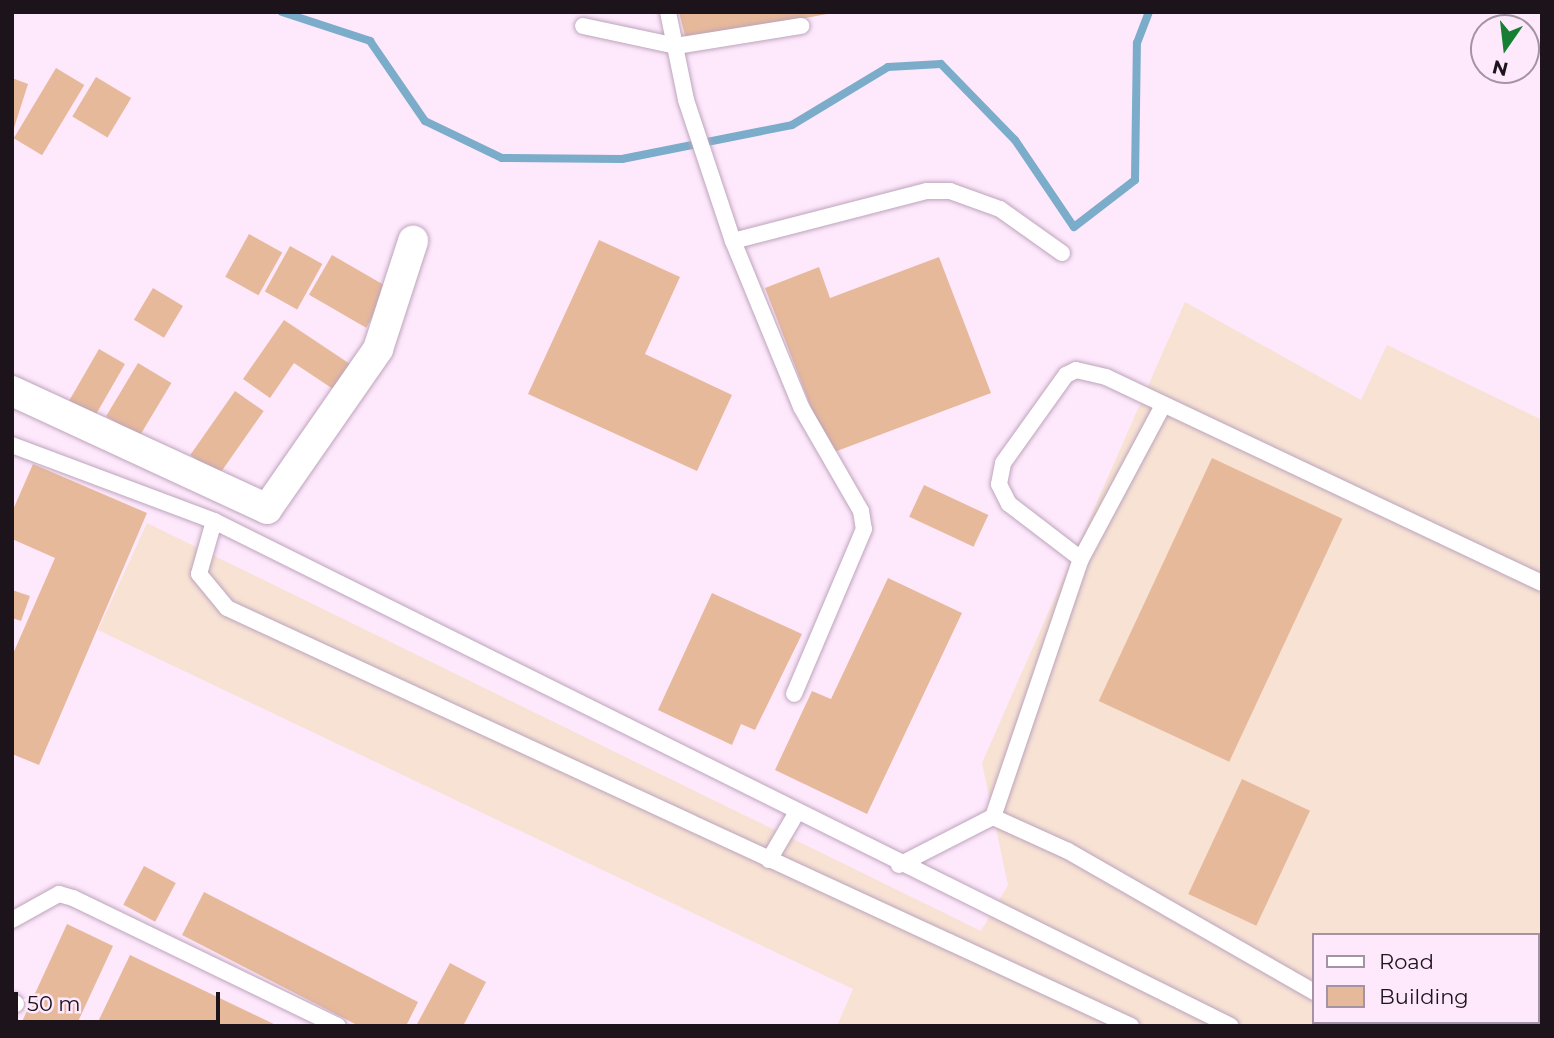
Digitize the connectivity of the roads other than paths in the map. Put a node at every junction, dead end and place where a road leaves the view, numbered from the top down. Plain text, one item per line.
1 (668, 12) edge
2 (583, 26) dead end
3 (801, 26) dead end
4 (676, 46) junction
5 (413, 241) dead end
6 (733, 241) junction
7 (1062, 253) dead end
8 (12, 391) edge
9 (1162, 407) junction
10 (12, 445) edge
11 (214, 522) junction
12 (1081, 559) junction
13 (1542, 583) edge
14 (794, 694) dead end
15 (797, 812) junction
16 (993, 817) junction
17 (769, 860) junction
18 (899, 865) junction
19 (12, 920) edge
20 (1312, 991) edge
21 (338, 1026) edge
22 (1131, 1026) edge
23 (1231, 1026) edge

1 - 4 lane
2 - 4 lane
3 - 4 lane
4 - 6 lane
5 - 8 street
6 - 7 lane
6 - 14 lane
9 - 12 lane
9 - 12 lane
9 - 13 lane
10 - 11 lane
11 - 15 lane
11 - 17 lane
12 - 16 lane
15 - 17 lane
15 - 18 lane
16 - 18 lane
16 - 20 lane
17 - 22 lane
18 - 23 lane
19 - 21 lane

